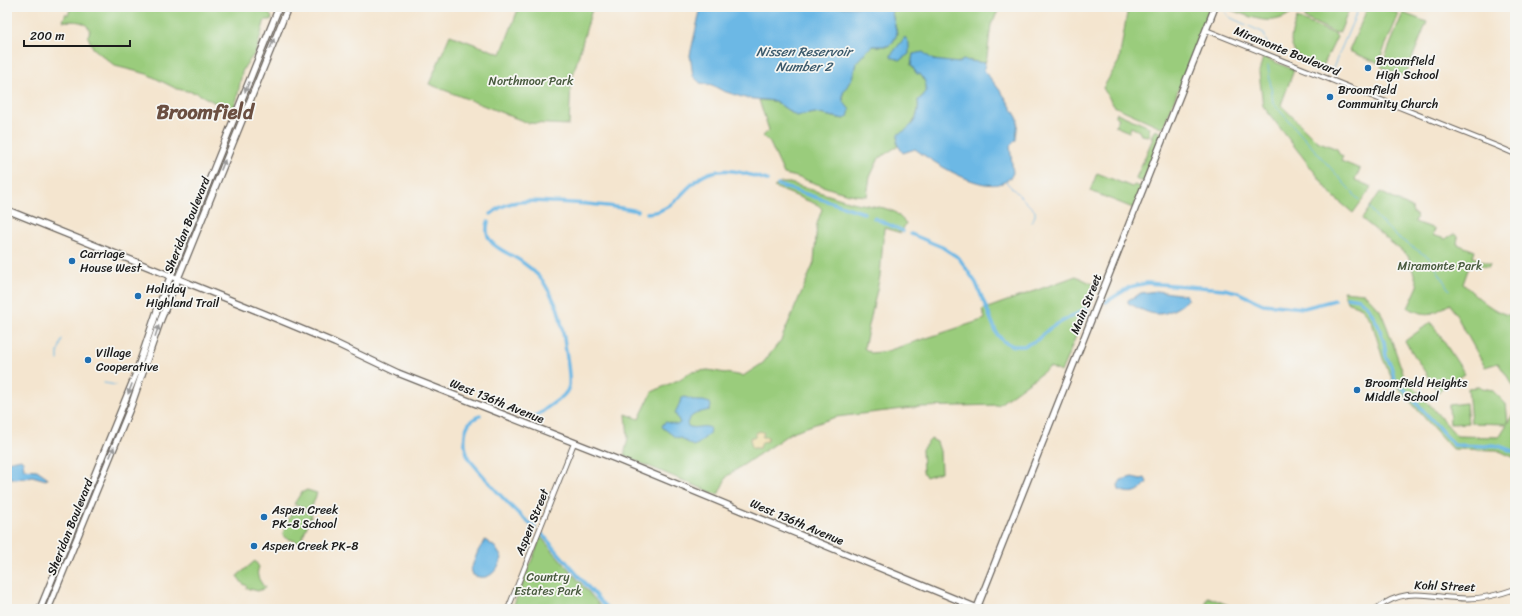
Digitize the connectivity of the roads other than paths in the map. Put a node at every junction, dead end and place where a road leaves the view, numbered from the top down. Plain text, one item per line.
1 (279, 7) edge
2 (288, 7) edge
3 (1216, 7) edge
4 (1206, 30) junction
5 (1515, 154) edge
6 (7, 210) edge
7 (170, 276) junction
8 (178, 279) junction
9 (574, 443) junction
10 (1515, 589) edge
11 (978, 608) edge
12 (40, 609) edge
13 (48, 609) edge
14 (508, 609) edge
15 (1376, 609) edge

1 -> 7 main road, Sheridan Boulevard
8 -> 2 main road, Sheridan Boulevard
3 - 4 main road, Main Street
4 - 5 street, Miramonte Boulevard
4 - 11 main road, Main Street
6 - 7 main road, West 136th Avenue
7 - 8 main road, West 136th Avenue
7 -> 12 main road, Sheridan Boulevard
8 - 9 main road, West 136th Avenue
13 -> 8 main road, Sheridan Boulevard
9 - 11 main road, West 136th Avenue
9 - 14 street, Aspen Street
10 - 15 street, Kohl Street

